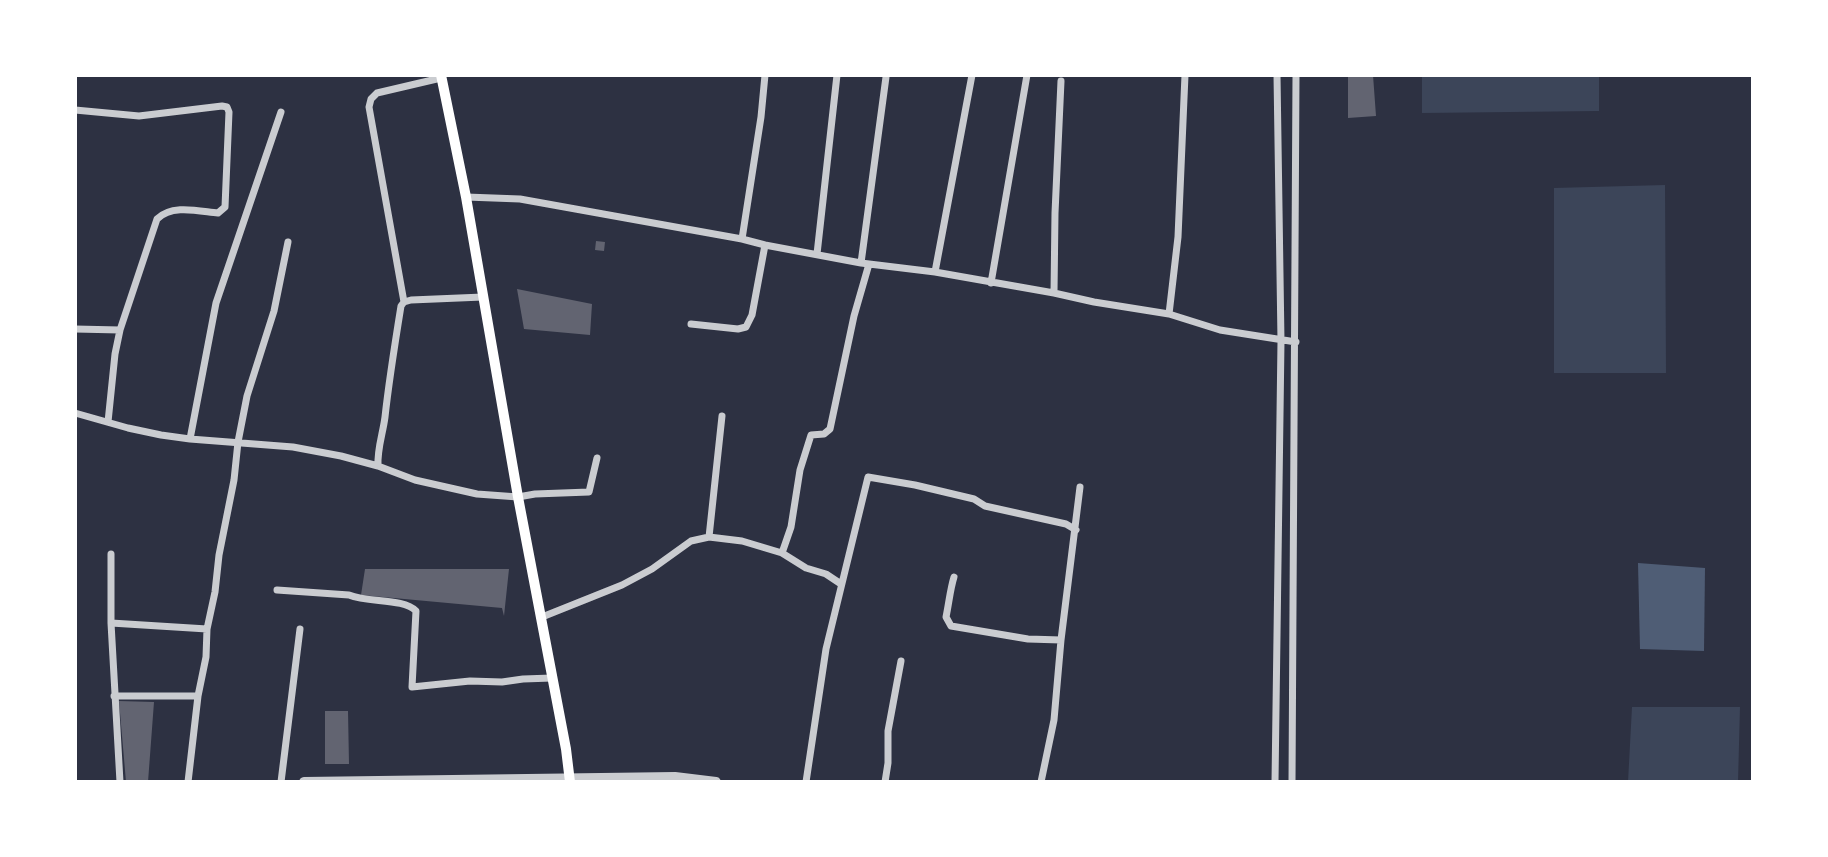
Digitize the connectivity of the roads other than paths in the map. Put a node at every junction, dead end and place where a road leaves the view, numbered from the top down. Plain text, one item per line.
1 (765, 75) edge
2 (837, 75) edge
3 (972, 75) edge
4 (1027, 75) edge
5 (1185, 75) edge
6 (1277, 75) edge
7 (1296, 75) edge
8 (441, 77) edge
9 (886, 77) edge
10 (1061, 81) dead end
11 (75, 110) edge
12 (281, 112) dead end
13 (466, 197) junction
14 (742, 239) junction
15 (288, 242) dead end
16 (765, 245) junction
17 (817, 254) junction
18 (865, 263) junction
19 (935, 272) junction
20 (991, 283) junction
21 (1054, 293) junction
22 (483, 297) junction
23 (404, 302) junction
24 (1169, 314) junction
25 (691, 324) dead end
26 (75, 330) edge
27 (120, 330) junction
28 (1280, 341) junction
29 (1296, 342) junction
30 (75, 413) edge
31 (722, 416) dead end
32 (108, 422) junction
33 (191, 439) junction
34 (238, 442) junction
35 (597, 458) dead end
36 (379, 466) junction
37 (1080, 487) dead end
38 (519, 497) junction
39 (1076, 530) junction
40 (709, 537) junction
41 (782, 553) junction
42 (111, 554) dead end
43 (954, 577) dead end
44 (841, 584) junction
45 (277, 590) dead end
46 (542, 617) junction
47 (111, 622) junction
48 (207, 629) junction
49 (300, 629) dead end
50 (1061, 640) junction
51 (901, 661) dead end
52 (552, 678) junction
53 (114, 696) junction
54 (198, 696) junction
55 (570, 780) edge
56 (120, 782) edge
57 (187, 782) edge
58 (281, 782) edge
59 (304, 782) edge
60 (716, 782) edge
61 (806, 782) edge
62 (885, 782) edge
63 (1041, 782) edge
64 (1275, 782) edge
65 (1292, 782) edge

1 - 14 street
2 - 17 street
3 - 19 street
4 - 20 street
5 - 24 street
6 - 28 street
7 - 29 street
8 - 13 main road
8 - 23 street
9 - 18 street
10 - 21 street
11 - 27 street
12 - 33 street
13 - 14 street
13 - 22 main road
14 - 16 street
15 - 34 street
16 - 17 street
16 - 25 street
17 - 18 street
18 - 19 street
18 - 41 street
19 - 20 street
20 - 21 street
21 - 24 street
22 - 23 street
22 - 38 main road
23 - 36 street
24 - 28 street
26 - 27 street
27 - 32 street
28 - 29 street
28 - 64 street
29 - 65 street
30 - 32 street
31 - 40 street
32 - 33 street
33 - 34 street
34 - 36 street
34 - 48 street
35 - 38 street
36 - 38 street
37 - 39 street
38 - 46 main road
39 - 44 street
39 - 50 street
40 - 41 street
40 - 46 street
41 - 44 street
42 - 47 street
43 - 50 street
44 - 61 street
45 - 52 street
46 - 52 main road
47 - 48 street
47 - 53 street
48 - 54 street
49 - 58 street
50 - 63 street
51 - 62 street
52 - 55 main road
53 - 54 street
53 - 56 street
54 - 57 street
55 - 59 street
55 - 60 street

